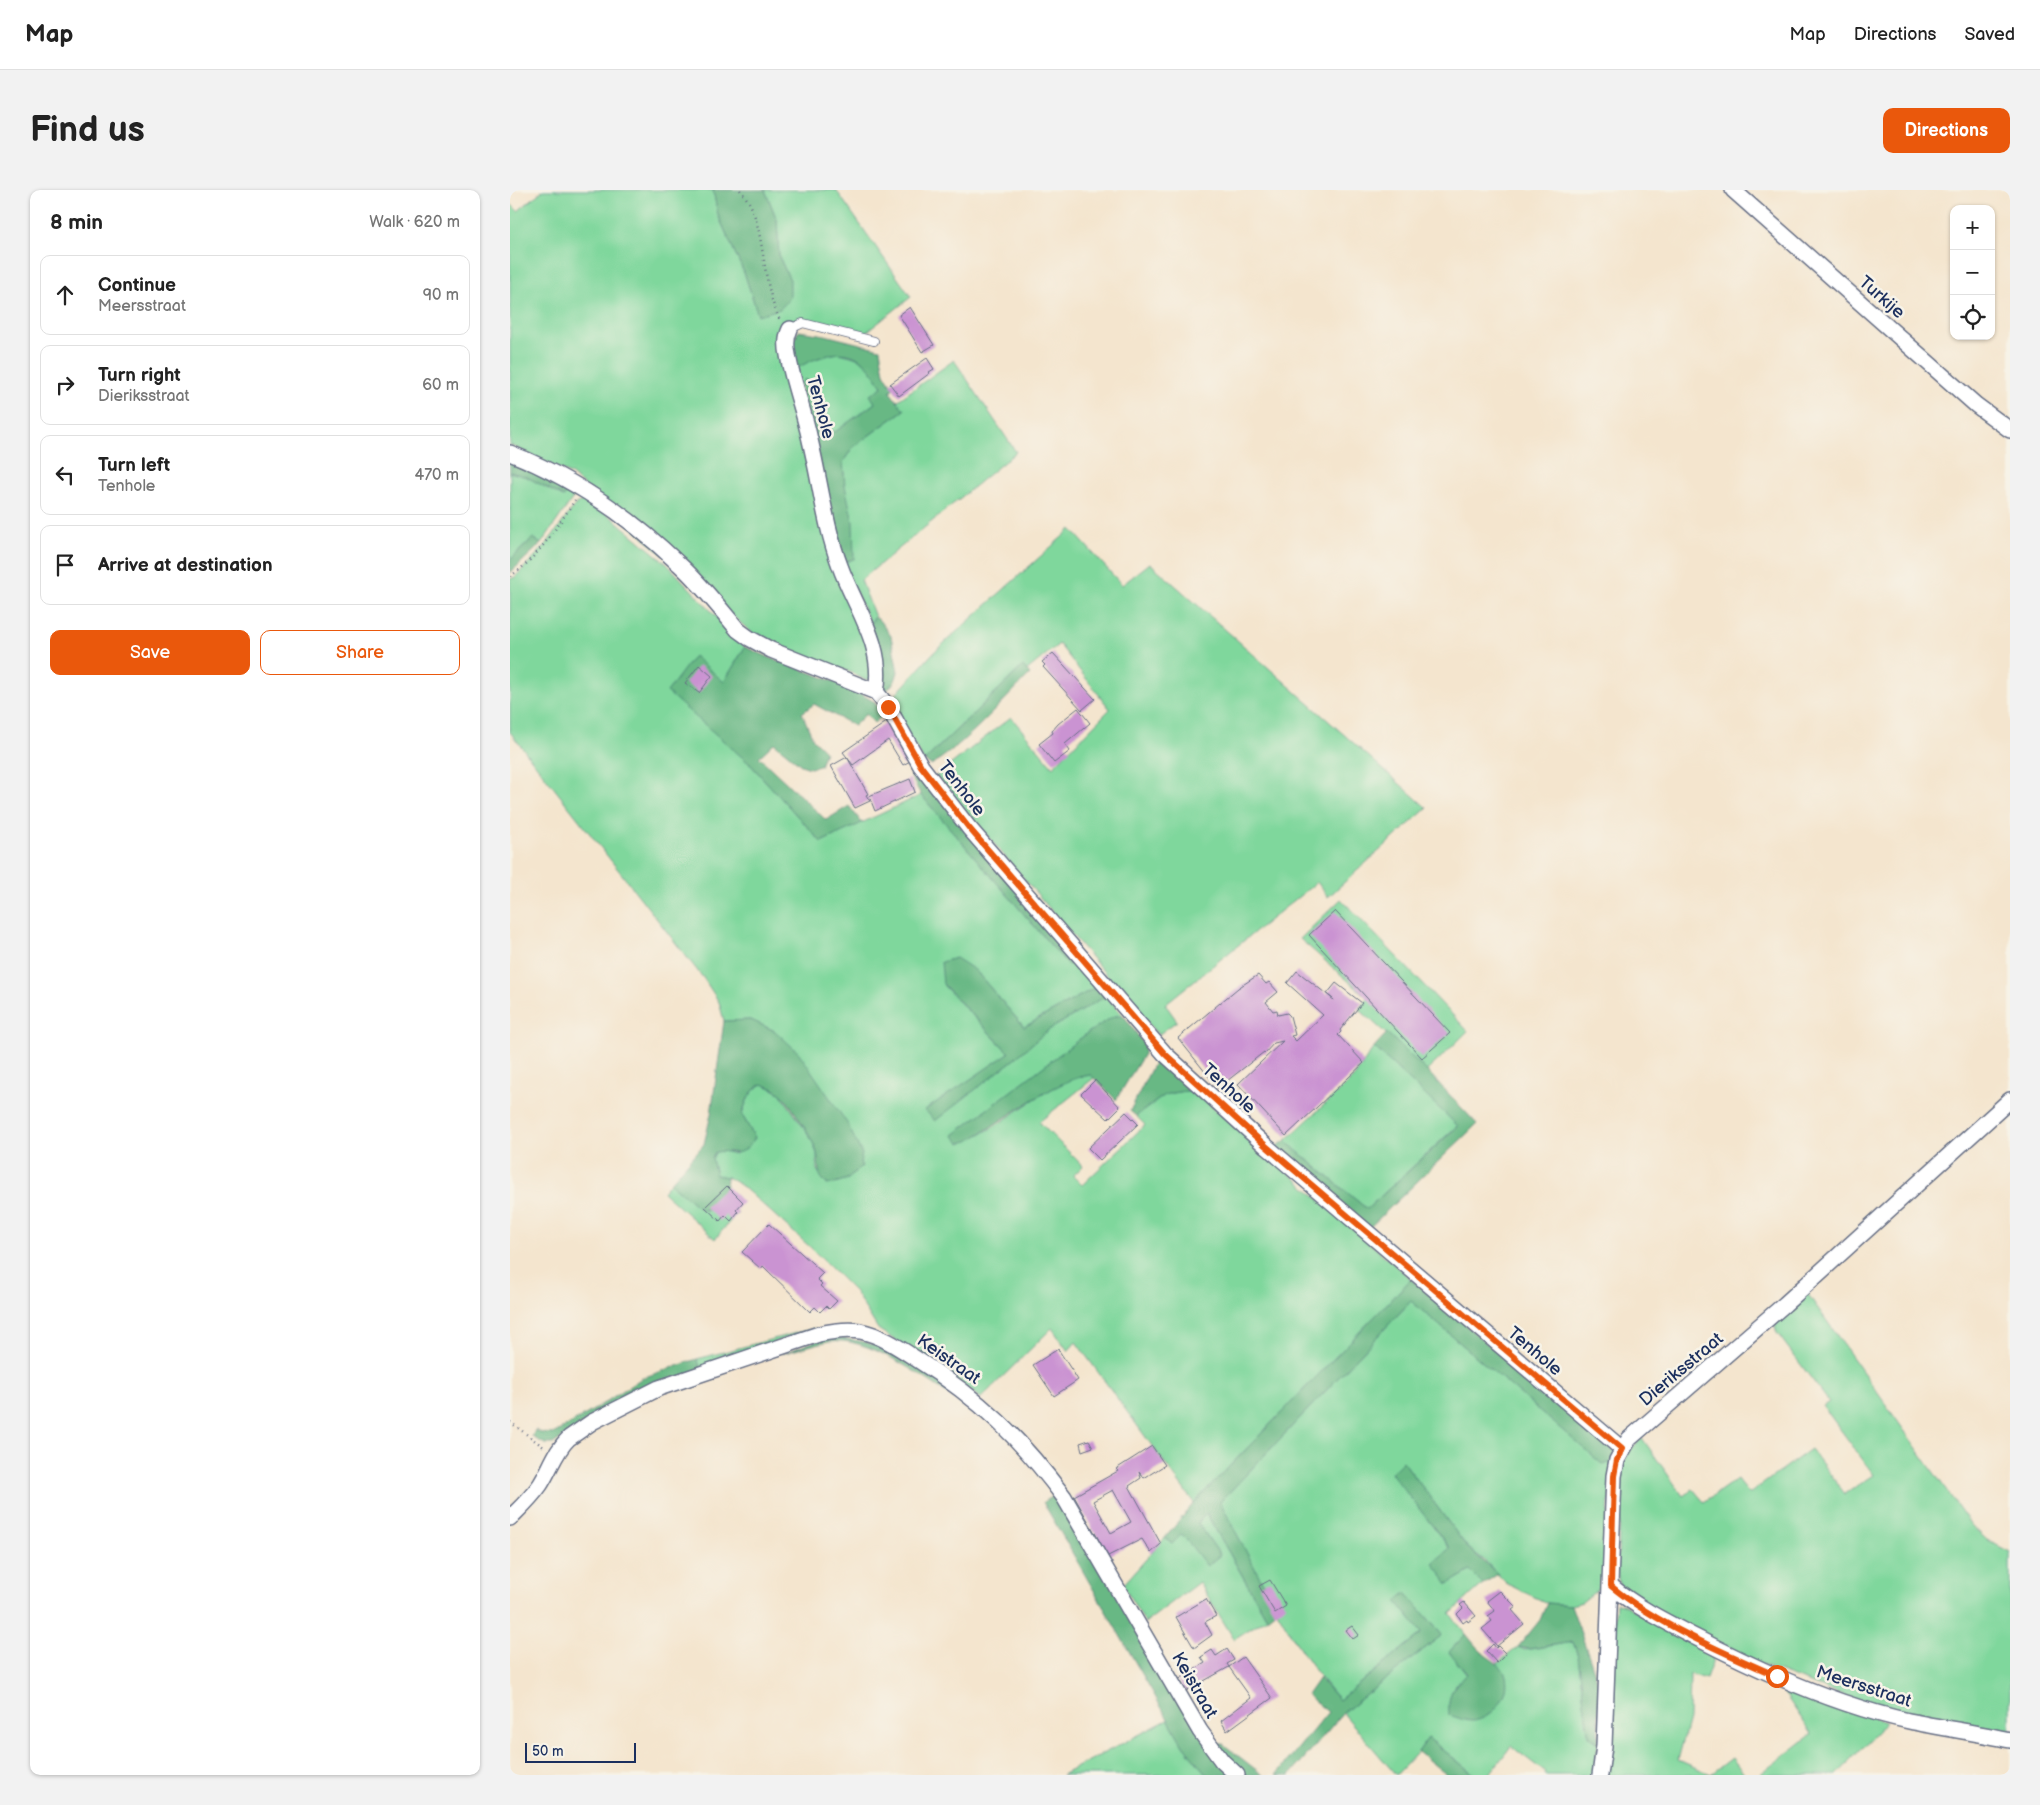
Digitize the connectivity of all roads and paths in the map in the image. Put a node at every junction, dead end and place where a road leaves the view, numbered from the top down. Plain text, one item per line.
1 (740, 190) edge
2 (1733, 190) edge
3 (790, 329) junction
4 (874, 341) dead end
5 (2010, 430) edge
6 (510, 453) edge
7 (584, 490) junction
8 (510, 576) edge
9 (876, 692) junction
10 (2010, 1100) edge
11 (510, 1422) edge
12 (1622, 1449) junction
13 (556, 1455) junction
14 (510, 1518) edge
15 (1611, 1586) junction
16 (2010, 1740) edge
17 (1237, 1775) edge
18 (1600, 1775) edge

1 - 3 path
2 - 5 street, Turkije
3 - 4 lane
3 - 9 street, Tenhole
6 - 7 street
7 - 8 path
7 - 9 street
9 - 12 street, Tenhole
10 - 12 street, Dieriksstraat
11 - 13 path
12 - 15 street, Dieriksstraat
13 - 14 street, Keistraat
13 - 17 street, Keistraat
15 - 16 street, Meersstraat
15 - 18 street, Dieriksstraat

